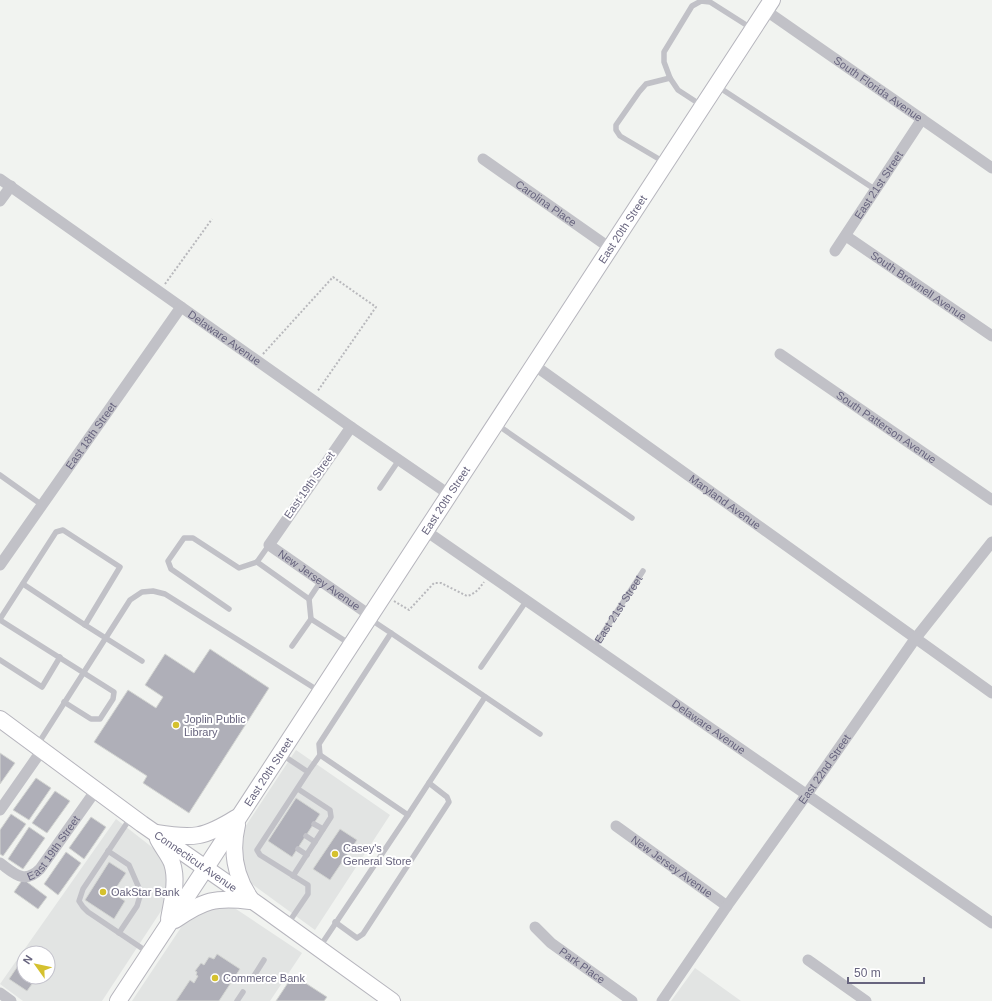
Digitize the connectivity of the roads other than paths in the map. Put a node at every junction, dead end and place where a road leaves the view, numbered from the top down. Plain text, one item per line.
1 (769, 5) edge
2 (753, 29) junction
3 (670, 78) junction
4 (716, 85) junction
5 (703, 106) junction
6 (922, 119) junction
7 (483, 159) dead end
8 (665, 163) junction
9 (992, 168) edge
10 (0, 179) edge
11 (11, 186) junction
12 (876, 190) junction
13 (0, 202) edge
14 (846, 236) junction
15 (610, 248) junction
16 (835, 251) dead end
17 (181, 307) junction
18 (992, 336) edge
19 (780, 354) dead end
20 (534, 365) junction
21 (496, 423) junction
22 (351, 426) junction
23 (399, 460) junction
24 (0, 475) edge
25 (380, 488) dead end
26 (450, 494) junction
27 (992, 500) edge
28 (42, 505) junction
29 (632, 518) dead end
30 (426, 531) junction
31 (992, 542) edge
32 (269, 544) junction
33 (257, 562) junction
34 (0, 565) edge
35 (643, 571) dead end
36 (321, 581) junction
37 (22, 584) junction
38 (309, 599) junction
39 (527, 600) junction
40 (229, 609) dead end
41 (370, 617) junction
42 (311, 619) junction
43 (0, 620) edge
44 (85, 625) junction
45 (391, 633) junction
46 (105, 637) junction
47 (915, 639) junction
48 (351, 645) junction
49 (292, 646) dead end
50 (594, 646) junction
51 (60, 657) junction
52 (0, 660) edge
53 (142, 661) dead end
54 (481, 667) dead end
55 (84, 672) junction
56 (320, 692) junction
57 (992, 693) edge
58 (485, 697) junction
59 (64, 702) junction
60 (0, 719) edge
61 (540, 734) dead end
62 (39, 748) junction
63 (280, 754) junction
64 (320, 755) junction
65 (308, 772) junction
66 (429, 783) junction
67 (298, 788) junction
68 (96, 790) junction
69 (808, 794) junction
70 (0, 810) edge
71 (408, 814) junction
72 (131, 816) junction
73 (240, 816) junction
74 (314, 824) dead end
75 (616, 826) dead end
76 (323, 829) junction
77 (154, 832) junction
78 (306, 836) dead end
79 (315, 842) junction
80 (298, 849) dead end
81 (108, 851) junction
82 (307, 855) junction
83 (0, 863) edge
84 (205, 869) junction
85 (293, 876) junction
86 (252, 901) junction
87 (727, 906) junction
88 (335, 922) junction
89 (992, 923) edge
90 (168, 926) junction
91 (287, 926) junction
92 (535, 927) dead end
93 (120, 933) junction
94 (319, 948) junction
95 (149, 954) junction
96 (264, 960) dead end
97 (808, 960) dead end
98 (252, 979) dead end
99 (243, 992) dead end
100 (0, 993) edge
101 (11, 1001) edge
102 (118, 1001) edge
103 (237, 1001) edge
104 (392, 1001) edge
105 (632, 1001) edge
106 (662, 1001) edge
107 (866, 1001) edge

1 - 2 main road, East 20th Street
1 - 6 street, South Florida Avenue
2 - 3 lane
2 - 4 main road, East 20th Street
3 - 5 lane
3 - 8 lane
4 - 5 main road, East 20th Street
4 - 12 lane
5 - 8 main road, East 20th Street
6 - 9 street, South Florida Avenue
6 - 12 street, East 21st Street
7 - 15 street, Carolina Place
8 - 15 main road, East 20th Street
10 - 11 street, Delaware Avenue
11 - 13 street
11 - 17 street, Delaware Avenue
12 - 14 street, East 21st Street
14 - 16 street, East 21st Street
14 - 18 street, South Brownell Avenue
15 - 20 main road, East 20th Street
17 - 22 street, Delaware Avenue
17 - 28 street, East 18th Street
19 - 27 street, South Patterson Avenue
20 - 21 main road, East 20th Street
20 - 47 street, Maryland Avenue
21 - 26 main road, East 20th Street
21 - 29 lane
22 - 23 street, Delaware Avenue
22 - 32 street, East 19th Street
23 - 25 lane
23 - 26 street, Delaware Avenue
24 - 28 lane
26 - 30 main road, East 20th Street
28 - 34 street, East 18th Street
30 - 39 street, Delaware Avenue
30 - 41 main road, East 20th Street
31 - 47 street, East 22nd Street
32 - 33 lane
32 - 36 street, New Jersey Avenue
33 - 38 lane
33 - 40 lane
35 - 50 lane, East 21st Street
36 - 38 lane
36 - 41 street, New Jersey Avenue
37 - 43 lane
37 - 44 lane
37 - 44 lane
38 - 42 lane
39 - 50 street, Delaware Avenue
39 - 54 lane
41 - 45 lane
41 - 48 main road, East 20th Street
42 - 48 lane
42 - 49 lane
43 - 51 lane
44 - 46 lane
45 - 58 lane
45 - 64 lane
46 - 53 lane
46 - 55 lane
46 - 56 lane
47 - 57 street, Maryland Avenue
47 - 69 street, East 22nd Street
48 - 56 main road, East 20th Street
50 - 69 street, Delaware Avenue
51 - 52 lane
51 - 55 lane
55 - 59 lane
55 - 59 lane
56 - 63 main road, East 20th Street
58 - 61 lane
58 - 66 lane
59 - 62 lane
60 - 62 main road, Connecticut Avenue
62 - 68 main road, Connecticut Avenue
62 - 70 street
63 - 65 lane
63 - 73 main road, East 20th Street
64 - 65 lane
64 - 71 lane
65 - 67 lane
66 - 71 lane
66 - 88 lane
67 - 76 lane
67 - 85 lane
68 - 72 main road, Connecticut Avenue
68 - 83 street, East 19th Street
69 - 87 street, East 22nd Street
69 - 89 street, Delaware Avenue
71 - 88 lane
72 - 77 main road, Connecticut Avenue
72 - 81 lane
73 - 77 main road
73 - 84 main road, East 20th Street
73 - 86 main road
74 - 76 lane
75 - 87 street, New Jersey Avenue
76 - 79 lane
77 - 84 main road, Connecticut Avenue
77 - 90 main road
78 - 79 lane
79 - 82 lane
80 - 82 lane
81 - 93 lane
81 - 93 lane
82 - 85 lane
84 - 86 main road, Connecticut Avenue
84 - 90 main road, East 20th Street
85 - 91 lane
86 - 90 main road
86 - 91 main road, Connecticut Avenue
87 - 106 street, East 22nd Street
88 - 94 lane
90 - 95 main road, East 20th Street
91 - 94 main road, Connecticut Avenue
92 - 105 street, Park Place
93 - 95 lane
94 - 104 main road, Connecticut Avenue
95 - 102 main road, East 20th Street
96 - 98 lane
97 - 107 street
99 - 103 lane
100 - 101 street

